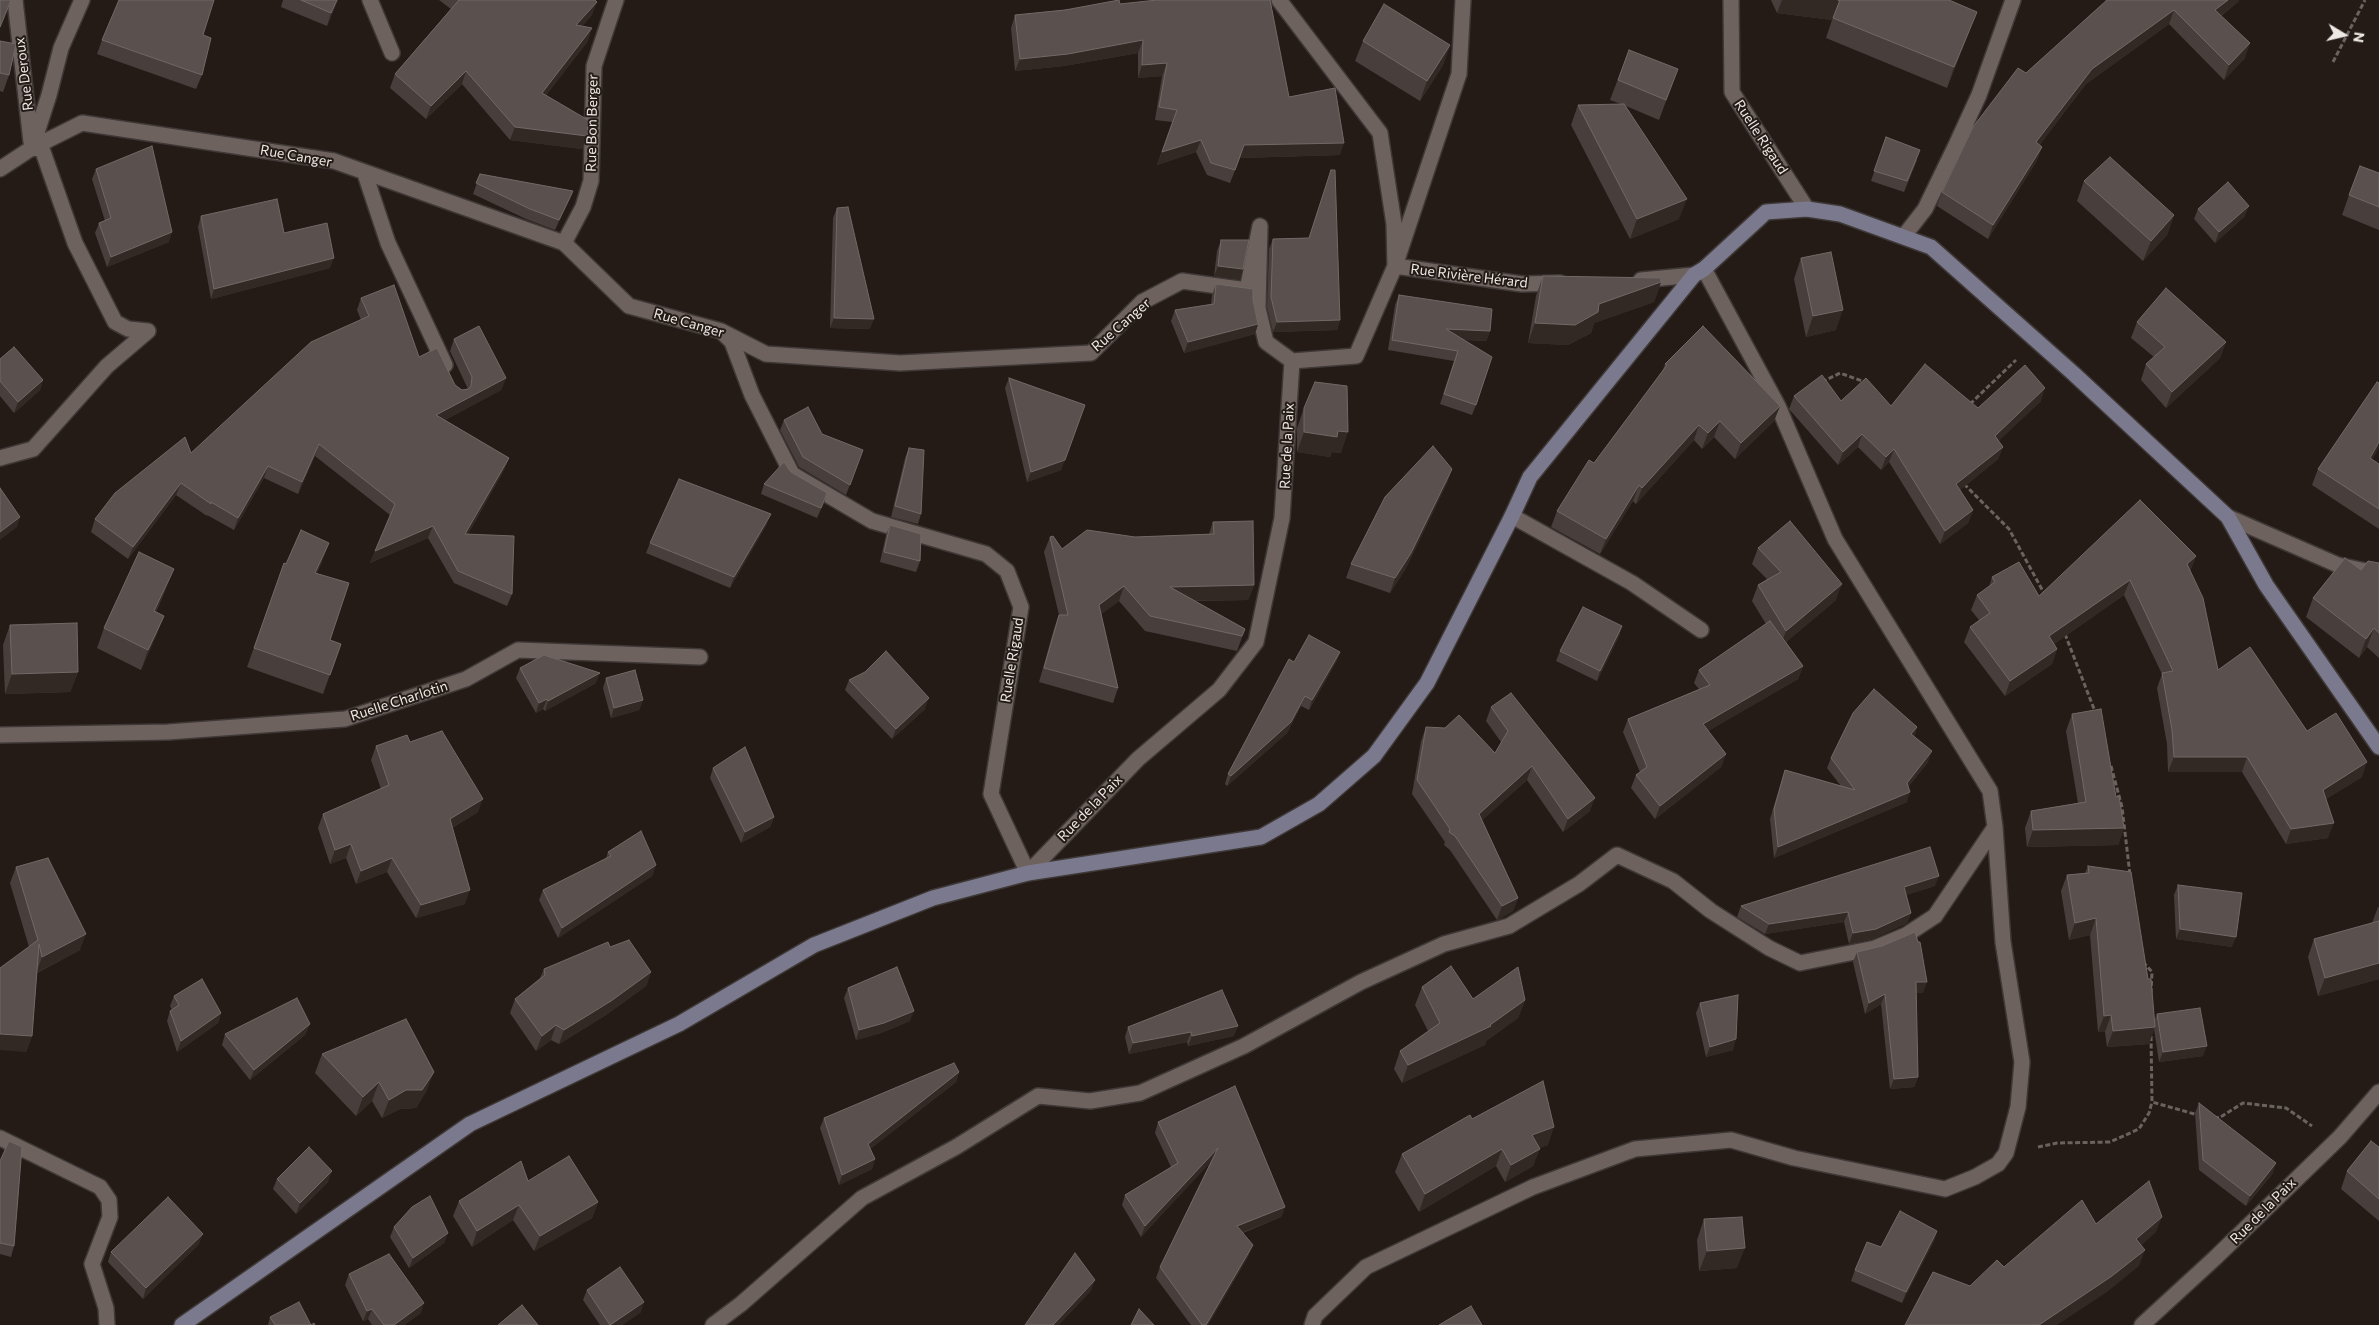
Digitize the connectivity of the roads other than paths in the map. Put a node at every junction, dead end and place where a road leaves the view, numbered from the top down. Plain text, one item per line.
1 (15, 0) edge
2 (82, 0) edge
3 (370, 0) edge
4 (616, 0) edge
5 (1279, 0) edge
6 (1463, 0) edge
7 (1731, 0) edge
8 (2012, 0) edge
9 (392, 52) dead end
10 (32, 148) junction
11 (0, 169) edge
12 (364, 174) junction
13 (1807, 209) junction
14 (1904, 236) junction
15 (564, 243) junction
16 (1394, 266) junction
17 (1699, 272) junction
18 (1631, 282) edge
19 (1572, 283) edge
20 (721, 331) junction
21 (1292, 361) junction
22 (450, 376) edge
23 (0, 458) edge
24 (1512, 516) junction
25 (2228, 517) junction
26 (2379, 574) edge
27 (1701, 630) dead end
28 (700, 657) dead end
29 (0, 735) edge
30 (2379, 747) edge
31 (1995, 827) junction
32 (1028, 872) junction
33 (2379, 1092) edge
34 (0, 1138) edge
35 (107, 1325) edge
36 (182, 1325) edge
37 (713, 1325) edge
38 (1312, 1325) edge
39 (2142, 1325) edge

1 - 10 street, Rue Deroux
2 - 10 street
3 - 9 street
4 - 15 street, Rue Bon Berger
5 - 16 street, Rue Rivière Hérard
6 - 16 street
7 - 13 street, Ruelle Rigaud
8 - 14 street
10 - 11 street, Rue Canger
10 - 12 street, Rue Canger
10 - 23 street
12 - 15 street, Rue Canger
12 - 22 street
13 - 14 street
13 - 17 street
14 - 25 street
15 - 20 street, Rue Canger
16 - 19 street, Rue Rivière Hérard
16 - 21 street
17 - 18 street
17 - 24 street
17 - 31 street
20 - 21 street, Rue Canger
20 - 32 street, Ruelle Rigaud
21 - 32 street, Rue de la Paix
24 - 27 street
24 - 32 street
25 - 26 street
25 - 30 street
28 - 29 street, Ruelle Charlotin
31 - 37 street
31 - 38 street
32 - 36 street
33 - 39 street, Rue de la Paix
34 - 35 street

